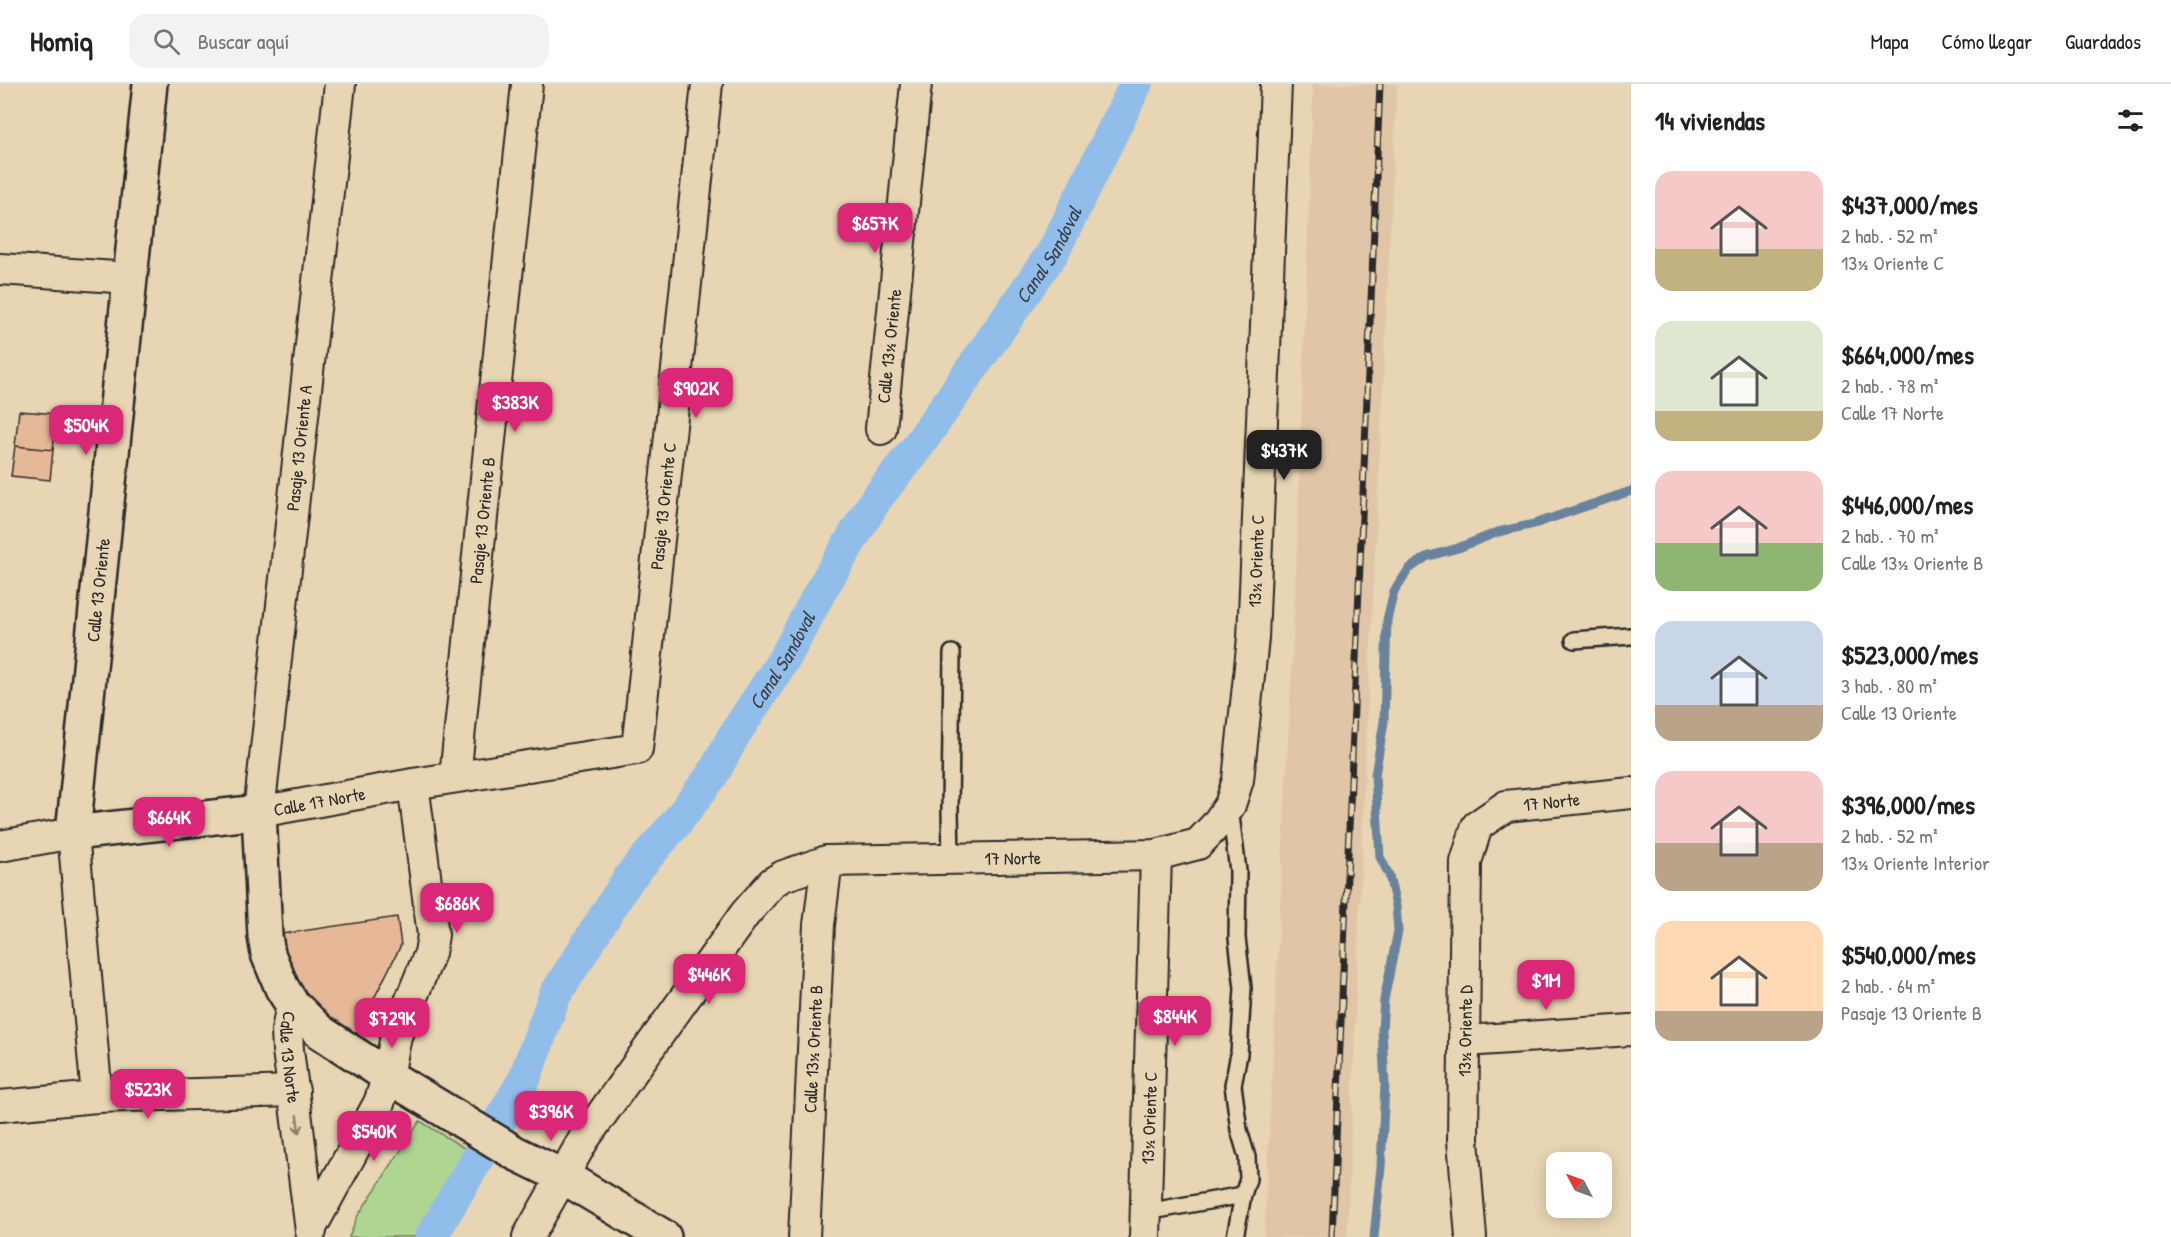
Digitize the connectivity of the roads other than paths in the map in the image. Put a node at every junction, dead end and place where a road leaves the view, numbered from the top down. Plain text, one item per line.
1 (150, 84) edge
2 (340, 84) edge
3 (527, 84) edge
4 (706, 84) edge
5 (916, 84) edge
6 (1275, 84) edge
7 (0, 269) edge
8 (130, 278) junction
9 (881, 429) dead end
10 (1631, 636) edge
11 (1574, 640) dead end
12 (952, 653) dead end
13 (637, 748) joint
14 (455, 777) junction
15 (413, 784) junction
16 (1631, 793) edge
17 (1230, 806) junction
18 (259, 812) junction
19 (1477, 826) joint
20 (73, 833) junction
21 (1198, 844) joint
22 (0, 846) edge
23 (1156, 855) junction
24 (951, 859) junction
25 (826, 861) junction
26 (292, 1004) junction
27 (1631, 1030) edge
28 (1465, 1041) junction
29 (388, 1076) junction
30 (294, 1091) junction
31 (97, 1097) junction
32 (0, 1106) edge
33 (564, 1177) junction
34 (1243, 1195) junction
35 (1145, 1225) edge
36 (311, 1231) edge
37 (528, 1237) edge
38 (664, 1237) edge
39 (804, 1237) edge
40 (1235, 1237) edge
41 (1470, 1237) edge

1 - 8 street, Calle 13 Oriente
2 - 18 street, Pasaje 13 Oriente A
3 - 14 street, Pasaje 13 Oriente B
4 - 13 street, Pasaje 13 Oriente C
5 - 9 street, Calle 13½ Oriente
6 - 17 street, 13½ Oriente C
7 - 8 street
8 - 20 street, Calle 13 Oriente
10 - 11 lane
12 - 24 lane
13 - 14 street, Calle 17 Norte
14 - 15 street, Calle 17 Norte
15 - 18 street, Calle 17 Norte
15 - 29 street
16 - 19 street, 17 Norte
17 - 21 street, 13½ Oriente C
17 - 34 lane
18 - 20 street, Calle 17 Norte
18 - 26 street, Calle 13 Norte
19 - 28 street, 13½ Oriente D
20 - 22 street, Calle 17 Norte
20 - 31 street, Calle 13 Oriente
21 - 23 street, 17 Norte
23 - 24 street, 17 Norte
23 - 35 street, 13½ Oriente C
24 - 25 street, 17 Norte
25 - 33 street, 17 Norte
25 - 39 street, Calle 13½ Oriente B
26 - 29 street
26 - 30 street, Calle 13 Norte
27 - 28 street
28 - 41 street, 13½ Oriente D
29 - 33 street
29 - 36 street
30 - 31 street
30 -> 36 street, Calle 13 Norte
31 - 32 street
33 - 37 street, 17 Norte
33 - 38 street
34 - 35 lane
34 - 40 lane

